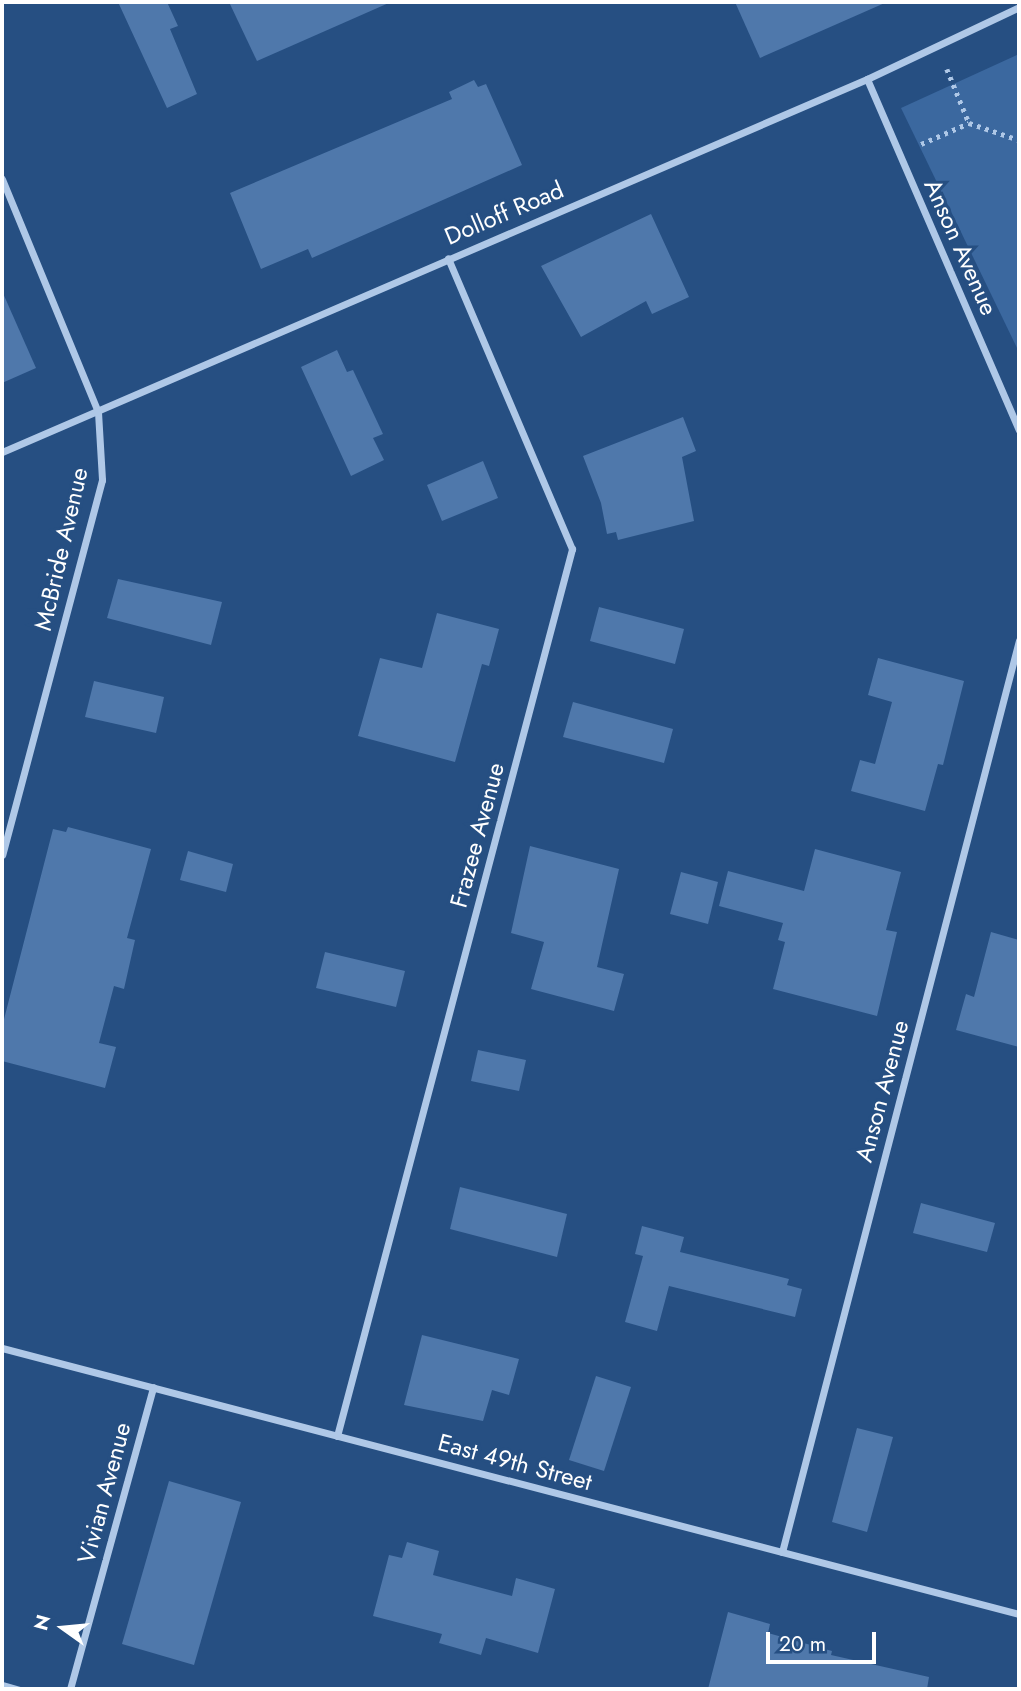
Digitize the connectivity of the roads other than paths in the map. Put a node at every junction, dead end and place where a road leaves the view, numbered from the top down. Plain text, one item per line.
1 (1019, 7) edge
2 (867, 79) junction
3 (2, 179) edge
4 (448, 258) junction
5 (98, 412) junction
6 (1019, 430) edge
7 (2, 452) edge
8 (1019, 640) edge
9 (2, 855) edge
10 (2, 1348) edge
11 (153, 1387) junction
12 (337, 1436) junction
13 (782, 1552) junction
14 (1019, 1614) edge
15 (2, 1684) edge
16 (20, 1689) edge
17 (70, 1689) edge

1 - 2 street, Dolloff Road
2 - 4 street, Dolloff Road
2 - 6 street, Anson Avenue
3 - 5 street, McBride Avenue
4 - 5 street, Dolloff Road
4 - 12 street, Frazee Avenue
5 - 7 street, Dolloff Road
5 - 9 street, McBride Avenue
8 - 13 street, Anson Avenue
10 - 11 street, East 49th Street
11 - 12 street, East 49th Street
11 - 17 street, Vivian Avenue
12 - 13 street, East 49th Street
13 - 14 street, East 49th Street
15 - 16 lane

